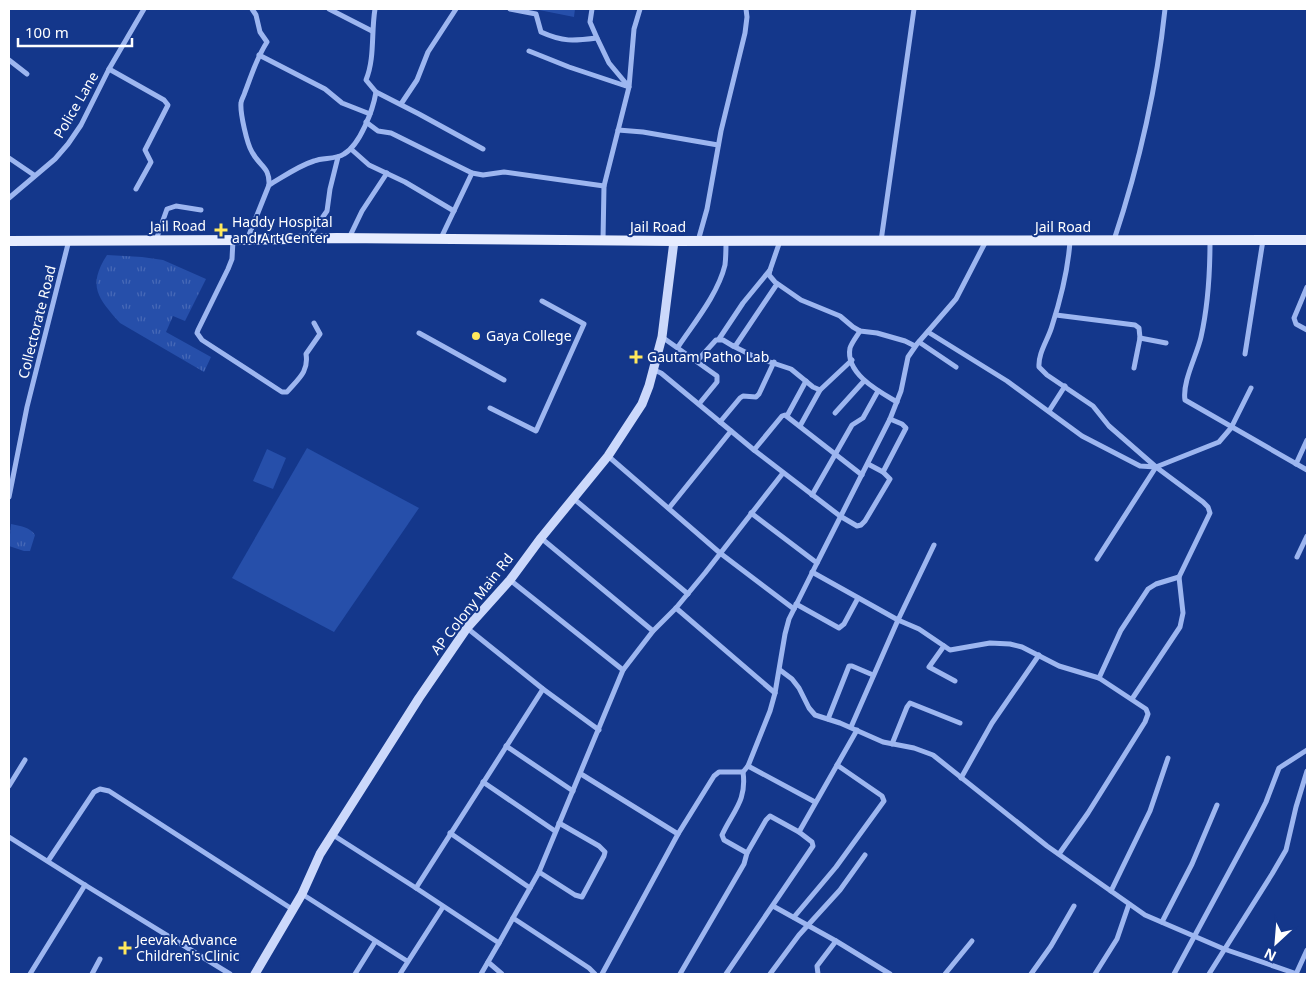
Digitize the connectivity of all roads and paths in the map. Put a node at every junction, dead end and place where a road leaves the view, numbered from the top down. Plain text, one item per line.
1 (144, 9) edge
2 (252, 9) edge
3 (329, 9) edge
4 (375, 9) edge
5 (456, 9) edge
6 (510, 9) edge
7 (592, 9) edge
8 (640, 9) edge
9 (746, 9) edge
10 (914, 9) edge
11 (1165, 9) edge
12 (372, 31) junction
13 (597, 38) junction
14 (529, 51) dead end
15 (259, 55) junction
16 (9, 60) edge
17 (109, 70) junction
18 (27, 74) dead end
19 (629, 87) junction
20 (376, 92) junction
21 (401, 104) junction
22 (370, 114) junction
23 (366, 122) junction
24 (618, 130) junction
25 (718, 145) junction
26 (482, 148) dead end
27 (351, 149) junction
28 (338, 157) junction
29 (9, 158) edge
30 (387, 173) junction
31 (472, 173) junction
32 (34, 175) junction
33 (269, 185) junction
34 (604, 186) junction
35 (136, 189) dead end
36 (9, 198) edge
37 (200, 210) dead end
38 (454, 211) junction
39 (308, 238) junction
40 (349, 238) junction
41 (233, 239) junction
42 (441, 239) junction
43 (69, 240) junction
44 (156, 240) junction
45 (246, 240) junction
46 (1263, 240) junction
47 (1307, 240) edge
48 (9, 241) edge
49 (604, 241) junction
50 (674, 241) junction
51 (698, 241) junction
52 (726, 241) junction
53 (780, 241) junction
54 (881, 241) junction
55 (986, 241) junction
56 (1070, 241) junction
57 (1114, 241) junction
58 (1210, 241) junction
59 (770, 270) junction
60 (777, 284) junction
61 (1307, 287) edge
62 (542, 301) dead end
63 (1056, 315) junction
64 (314, 323) dead end
65 (1307, 330) edge
66 (860, 331) junction
67 (928, 332) junction
68 (419, 333) dead end
69 (662, 337) junction
70 (1140, 338) junction
71 (719, 339) junction
72 (1166, 343) dead end
73 (917, 344) junction
74 (733, 346) junction
75 (678, 347) junction
76 (1245, 354) dead end
77 (852, 360) junction
78 (697, 362) junction
79 (774, 362) junction
80 (956, 367) dead end
81 (1134, 368) dead end
82 (654, 370) junction
83 (504, 380) dead end
84 (806, 381) junction
85 (864, 381) junction
86 (1065, 386) junction
87 (1251, 388) dead end
88 (820, 390) junction
89 (878, 391) junction
90 (897, 402) junction
91 (699, 404) junction
92 (490, 408) dead end
93 (1049, 411) junction
94 (835, 413) dead end
95 (787, 416) junction
96 (890, 419) junction
97 (720, 422) junction
98 (800, 426) junction
99 (1231, 428) junction
100 (731, 431) junction
101 (1307, 440) edge
102 (754, 450) junction
103 (834, 454) junction
104 (608, 456) junction
105 (868, 464) junction
106 (1296, 464) junction
107 (1156, 467) junction
108 (1307, 470) edge
109 (884, 472) junction
110 (783, 473) junction
111 (862, 475) junction
112 (812, 495) junction
113 (9, 497) edge
114 (574, 499) junction
115 (669, 508) junction
116 (751, 513) junction
117 (840, 516) junction
118 (1307, 536) edge
119 (541, 538) junction
120 (934, 545) dead end
121 (720, 553) junction
122 (1297, 557) dead end
123 (1097, 559) dead end
124 (817, 563) junction
125 (812, 572) junction
126 (1179, 577) junction
127 (510, 580) junction
128 (688, 594) junction
129 (858, 598) junction
130 (795, 607) junction
131 (676, 608) junction
132 (898, 620) junction
133 (467, 628) junction
134 (653, 631) junction
135 (944, 646) junction
136 (1039, 655) junction
137 (624, 670) junction
138 (780, 670) junction
139 (873, 675) junction
140 (1099, 678) junction
141 (954, 681) dead end
142 (543, 689) junction
143 (775, 693) junction
144 (1132, 699) junction
145 (828, 719) junction
146 (960, 723) dead end
147 (851, 727) junction
148 (599, 730) junction
149 (857, 730) junction
150 (892, 744) junction
151 (506, 746) junction
152 (1307, 750) edge
153 (1168, 758) dead end
154 (26, 760) dead end
155 (837, 765) junction
156 (748, 766) junction
157 (1307, 771) edge
158 (743, 772) junction
159 (581, 774) junction
160 (961, 778) junction
161 (483, 782) junction
162 (9, 786) edge
163 (573, 791) junction
164 (815, 802) junction
165 (1217, 806) dead end
166 (559, 823) junction
167 (555, 832) junction
168 (798, 832) junction
169 (450, 833) junction
170 (678, 834) junction
171 (333, 835) junction
172 (9, 836) edge
173 (747, 853) junction
174 (1059, 854) junction
175 (865, 855) dead end
176 (48, 861) junction
177 (539, 872) junction
178 (85, 885) junction
179 (416, 888) junction
180 (530, 888) junction
181 (1111, 891) junction
182 (302, 894) junction
183 (1129, 904) junction
184 (773, 906) junction
185 (1074, 906) dead end
186 (443, 907) junction
187 (292, 909) junction
188 (794, 917) junction
189 (513, 918) junction
190 (1162, 922) junction
191 (807, 925) junction
192 (1194, 935) junction
193 (836, 941) junction
194 (972, 941) dead end
195 (375, 942) junction
196 (499, 943) junction
197 (1224, 949) junction
198 (1307, 950) edge
199 (100, 959) dead end
200 (407, 961) junction
201 (488, 962) junction
202 (1288, 973) edge
203 (30, 974) edge
204 (92, 974) edge
205 (230, 974) edge
206 (255, 974) edge
207 (355, 974) edge
208 (400, 974) edge
209 (481, 974) edge
210 (502, 974) edge
211 (595, 974) edge
212 (602, 974) edge
213 (680, 974) edge
214 (726, 974) edge
215 (770, 974) edge
216 (818, 974) edge
217 (890, 974) edge
218 (945, 974) edge
219 (1031, 974) edge
220 (1095, 974) edge
221 (1174, 974) edge
222 (1209, 974) edge
223 (1297, 974) edge

1 - 17 street, Police Lane
2 - 15 street
3 - 12 street
4 - 12 street
5 - 21 street
6 - 13 street
7 - 13 street
8 - 19 street
9 - 25 street
10 - 54 street
11 - 57 street
12 - 20 street
13 - 19 street
14 - 19 street
15 - 22 street
15 - 33 street
16 - 18 street
17 - 32 street, Police Lane
17 - 35 street
19 - 24 street
20 - 21 street
20 - 22 street
21 - 26 street
22 - 23 street
23 - 27 street
23 - 31 street
24 - 25 street
24 - 34 street
25 - 51 street
27 - 28 street
27 - 30 street
28 - 33 street
28 - 39 street
29 - 32 street
30 - 38 street
30 - 40 street
31 - 34 street
31 - 38 street
32 - 36 street, Police Lane
33 - 45 street
34 - 49 street
37 - 44 street
38 - 42 street
39 - 40 main road, Jail Road
39 - 45 main road, Jail Road
40 - 42 main road, Jail Road
41 - 44 main road, Jail Road
41 - 45 main road, Jail Road
41 - 64 street
42 - 49 main road, Jail Road
43 - 44 main road, Jail Road
43 - 48 main road, Jail Road
43 - 113 street, Collectorate Road
46 - 47 main road, Jail Road
46 - 58 main road, Jail Road
46 - 76 street
49 - 50 main road, Jail Road
50 - 51 main road, Jail Road
50 - 69 street, AP Colony Main Rd
51 - 52 main road, Jail Road
52 - 53 main road, Jail Road
52 - 75 street
53 - 54 main road, Jail Road
53 - 59 street
54 - 55 main road, Jail Road
55 - 56 main road, Jail Road
55 - 67 street
56 - 57 main road, Jail Road
56 - 63 street
57 - 58 main road, Jail Road
58 - 99 street
59 - 60 street
59 - 71 street
60 - 66 street
60 - 74 street
61 - 65 street
62 - 92 street
63 - 70 street
63 - 86 street
66 - 73 street
66 - 77 street
67 - 73 street
67 - 93 street
68 - 83 street
69 - 75 street
69 - 82 street, AP Colony Main Rd
70 - 72 street
70 - 81 street
71 - 74 street
71 - 78 street
73 - 80 street
73 - 90 street
74 - 79 street
75 - 78 street
77 - 85 street
77 - 88 street
78 - 91 street
79 - 84 street
79 - 97 street
82 - 91 street
82 - 104 street, AP Colony Main Rd
84 - 88 street
84 - 95 street
85 - 89 street
85 - 94 street
86 - 93 street
86 - 107 street
87 - 99 street
88 - 98 street
89 - 90 street
89 - 103 street
90 - 96 street
91 - 97 street
93 - 107 street
95 - 98 street
95 - 102 street
96 - 105 street
96 - 109 street
97 - 100 street
98 - 103 street
99 - 106 street
99 - 107 street
100 - 102 street
100 - 115 street
101 - 106 street
102 - 110 street
103 - 111 street
103 - 112 street
104 - 114 street, AP Colony Main Rd
104 - 115 street
105 - 109 street
105 - 111 street
106 - 108 street
107 - 123 street
107 - 126 street
109 - 117 street
110 - 112 street
110 - 116 street
111 - 117 street
112 - 117 street
114 - 119 street, AP Colony Main Rd
114 - 128 street
115 - 121 street
116 - 121 street
116 - 124 street
117 - 124 street
118 - 122 street
119 - 127 street, AP Colony Main Rd
119 - 134 street
120 - 132 street
121 - 128 street
121 - 130 street
124 - 125 street
125 - 129 street
125 - 130 street
126 - 140 street
126 - 144 street
127 - 133 street, AP Colony Main Rd
127 - 137 street
128 - 131 street
129 - 130 street
129 - 132 street
130 - 138 street
131 - 134 street
131 - 143 street
132 - 135 street
132 - 139 street
133 - 142 street
133 - 171 street, AP Colony Main Rd
134 - 137 street
135 - 136 street
135 - 141 street
136 - 140 street
136 - 160 street
137 - 148 street
138 - 143 street
138 - 145 street
139 - 145 street
139 - 147 street
140 - 144 street
142 - 148 street
142 - 151 street
143 - 156 street
144 - 174 street
145 - 147 street
146 - 150 street
147 - 149 street
148 - 159 street
149 - 150 street
149 - 155 street
150 - 160 street
151 - 161 street
151 - 163 street
152 - 192 street
153 - 181 street
154 - 162 street
155 - 164 street
155 - 188 street
156 - 158 street
156 - 164 street
157 - 197 street
158 - 170 street
158 - 173 street
159 - 163 street
159 - 170 street
160 - 174 street
161 - 167 street
161 - 169 street
163 - 166 street
164 - 168 street
165 - 190 street
166 - 167 street
166 - 177 street
167 - 177 street
168 - 173 street
168 - 184 street
169 - 179 street
169 - 180 street
170 - 212 street
171 - 179 street
171 - 182 street, AP Colony Main Rd
172 - 176 street
173 - 213 street
174 - 181 street
175 - 191 street
176 - 178 street
176 - 187 street
177 - 180 street
178 - 203 street
178 - 205 street
179 - 186 street
180 - 189 street
181 - 183 street
182 - 187 street, AP Colony Main Rd
182 - 195 street
183 - 190 street
183 - 220 street
184 - 188 street
184 - 214 street
185 - 219 street
186 - 196 street
186 - 200 street
187 - 206 street, AP Colony Main Rd
188 - 191 street
189 - 196 street
189 - 211 street
190 - 192 street
191 - 193 street
191 - 215 street
192 - 197 street
192 - 221 street
193 - 216 street
193 - 217 street
194 - 218 street
195 - 200 street
195 - 207 street
196 - 201 street
197 - 202 street
197 - 222 street
198 - 223 street
199 - 204 street
200 - 208 street
201 - 209 street
201 - 210 street
202 - 223 street

